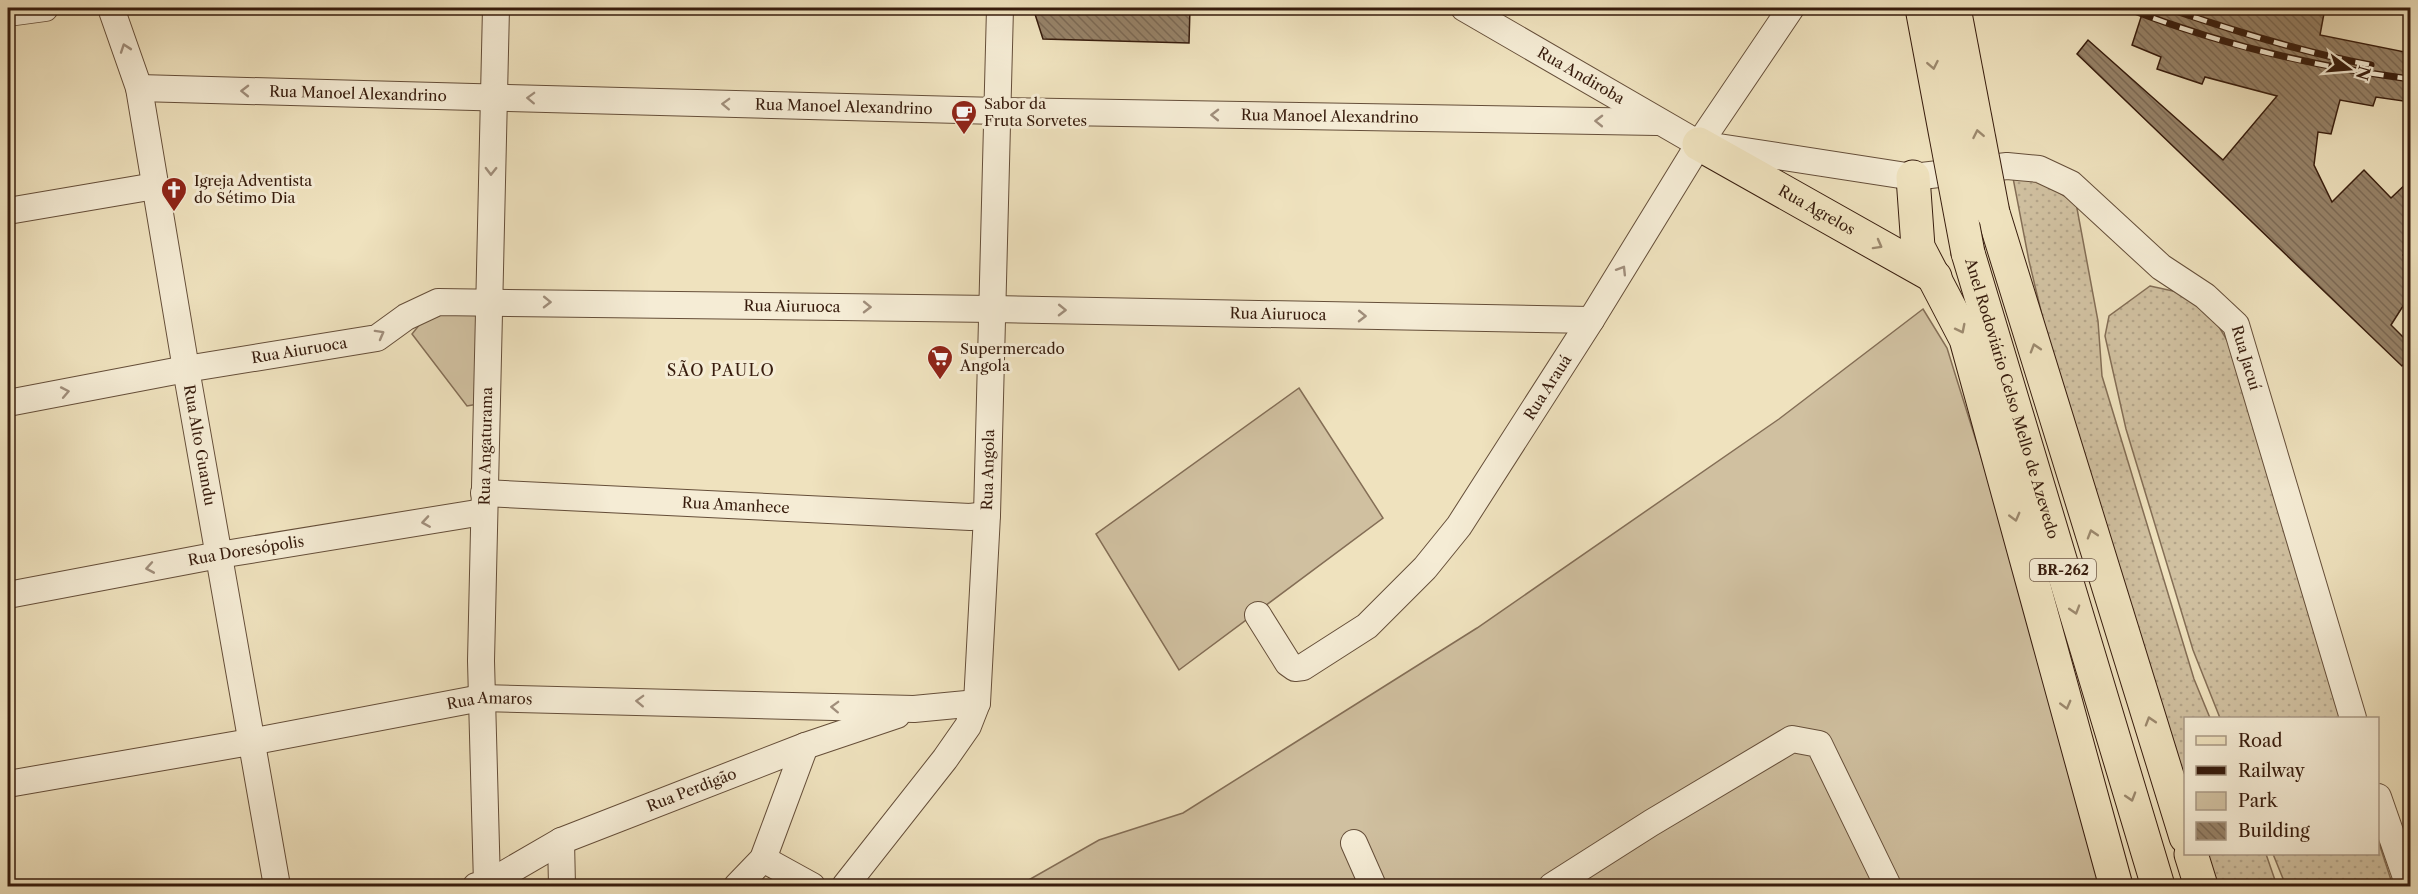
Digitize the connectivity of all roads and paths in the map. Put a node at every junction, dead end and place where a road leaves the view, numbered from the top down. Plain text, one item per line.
1 (45, 8) edge
2 (111, 8) edge
3 (496, 8) edge
4 (1000, 8) edge
5 (1464, 8) edge
6 (1791, 8) edge
7 (1922, 8) edge
8 (1954, 8) edge
9 (8, 13) edge
10 (139, 88) junction
11 (492, 97) junction
12 (997, 111) junction
13 (1657, 122) junction
14 (1699, 144) junction
15 (1913, 177) junction
16 (156, 186) junction
17 (8, 211) edge
18 (1935, 277) junction
19 (488, 302) junction
20 (993, 309) junction
21 (1591, 320) junction
22 (186, 369) junction
23 (8, 403) edge
24 (484, 502) junction
25 (987, 515) junction
26 (219, 555) junction
27 (8, 595) edge
28 (1258, 615) dead end
29 (481, 698) junction
30 (977, 703) junction
31 (914, 709) junction
32 (2353, 717) edge
33 (250, 742) junction
34 (806, 746) junction
35 (8, 784) edge
36 (2379, 800) edge
37 (2184, 831) edge
38 (561, 841) junction
39 (1354, 843) dead end
40 (2191, 855) edge
41 (763, 859) junction
42 (482, 885) edge
43 (277, 886) edge
44 (562, 886) edge
45 (737, 886) edge
46 (812, 886) edge
47 (845, 886) edge
48 (1373, 886) edge
49 (1552, 886) edge
50 (1888, 886) edge
51 (2116, 886) edge
52 (2158, 886) edge
53 (2201, 886) edge
54 (2409, 886) edge

1 - 9 street
10 -> 2 street, Rua Alto Guandu
3 - 11 street, Rua Angaturama
4 - 12 street, Rua Angola
5 - 13 street, Rua Andiroba
6 - 14 street, Rua Arauá
7 -> 52 main road, Anel Rodoviário Celso Mello de Azevedo / BR-262, bridge
37 -> 8 main road, BR-262, bridge
11 -> 10 street, Rua Manoel Alexandrino
10 - 16 street, Rua Alto Guandu
12 -> 11 street, Rua Manoel Alexandrino
11 -> 19 street, Rua Angaturama
13 -> 12 street, Rua Manoel Alexandrino
12 - 20 street, Rua Angola
13 - 14 street, Rua Andiroba
14 - 15 street
14 -> 18 main road, Rua Agrelos
21 -> 14 street, Rua Arauá
15 - 18 main road, Anel Rodoviário Celso Mello de Azevedo
15 - 32 street, Rua Jacuí
16 - 17 street
16 - 22 street, Rua Alto Guandu
18 -> 51 main road, Anel Rodoviário Celso Mello de Azevedo
19 -> 20 street, Rua Aiuruoca
22 -> 19 street, Rua Aiuruoca
19 - 24 street, Rua Angaturama
20 -> 21 street, Rua Aiuruoca
20 - 25 street, Rua Angola
21 - 28 street, Rua Arauá
23 -> 22 street, Rua Aiuruoca
22 - 26 street, Rua Alto Guandu
24 - 25 street, Rua Amanhece
24 -> 26 street, Rua Doresópolis
24 - 29 street, Rua Angaturama
25 - 30 street, Rua Angola
26 -> 27 street, Rua Doresópolis
26 - 33 street, Rua Alto Guandu
31 -> 29 street, Rua Amaros
29 - 33 street, Rua Amaros
29 - 42 street, Rua Angaturama
30 - 31 street, Rua Amaros
30 - 47 street, Rua Angola
31 - 34 street, Rua Perdigão
33 - 35 street, Rua Amaros
33 - 43 street, Rua Alto Guandu
34 - 38 street, Rua Perdigão
34 - 41 street
36 - 54 street
38 - 42 street, Rua Perdigão
38 - 44 street
39 - 48 street
40 - 53 main road
41 - 45 street
41 - 46 street
49 - 50 street

